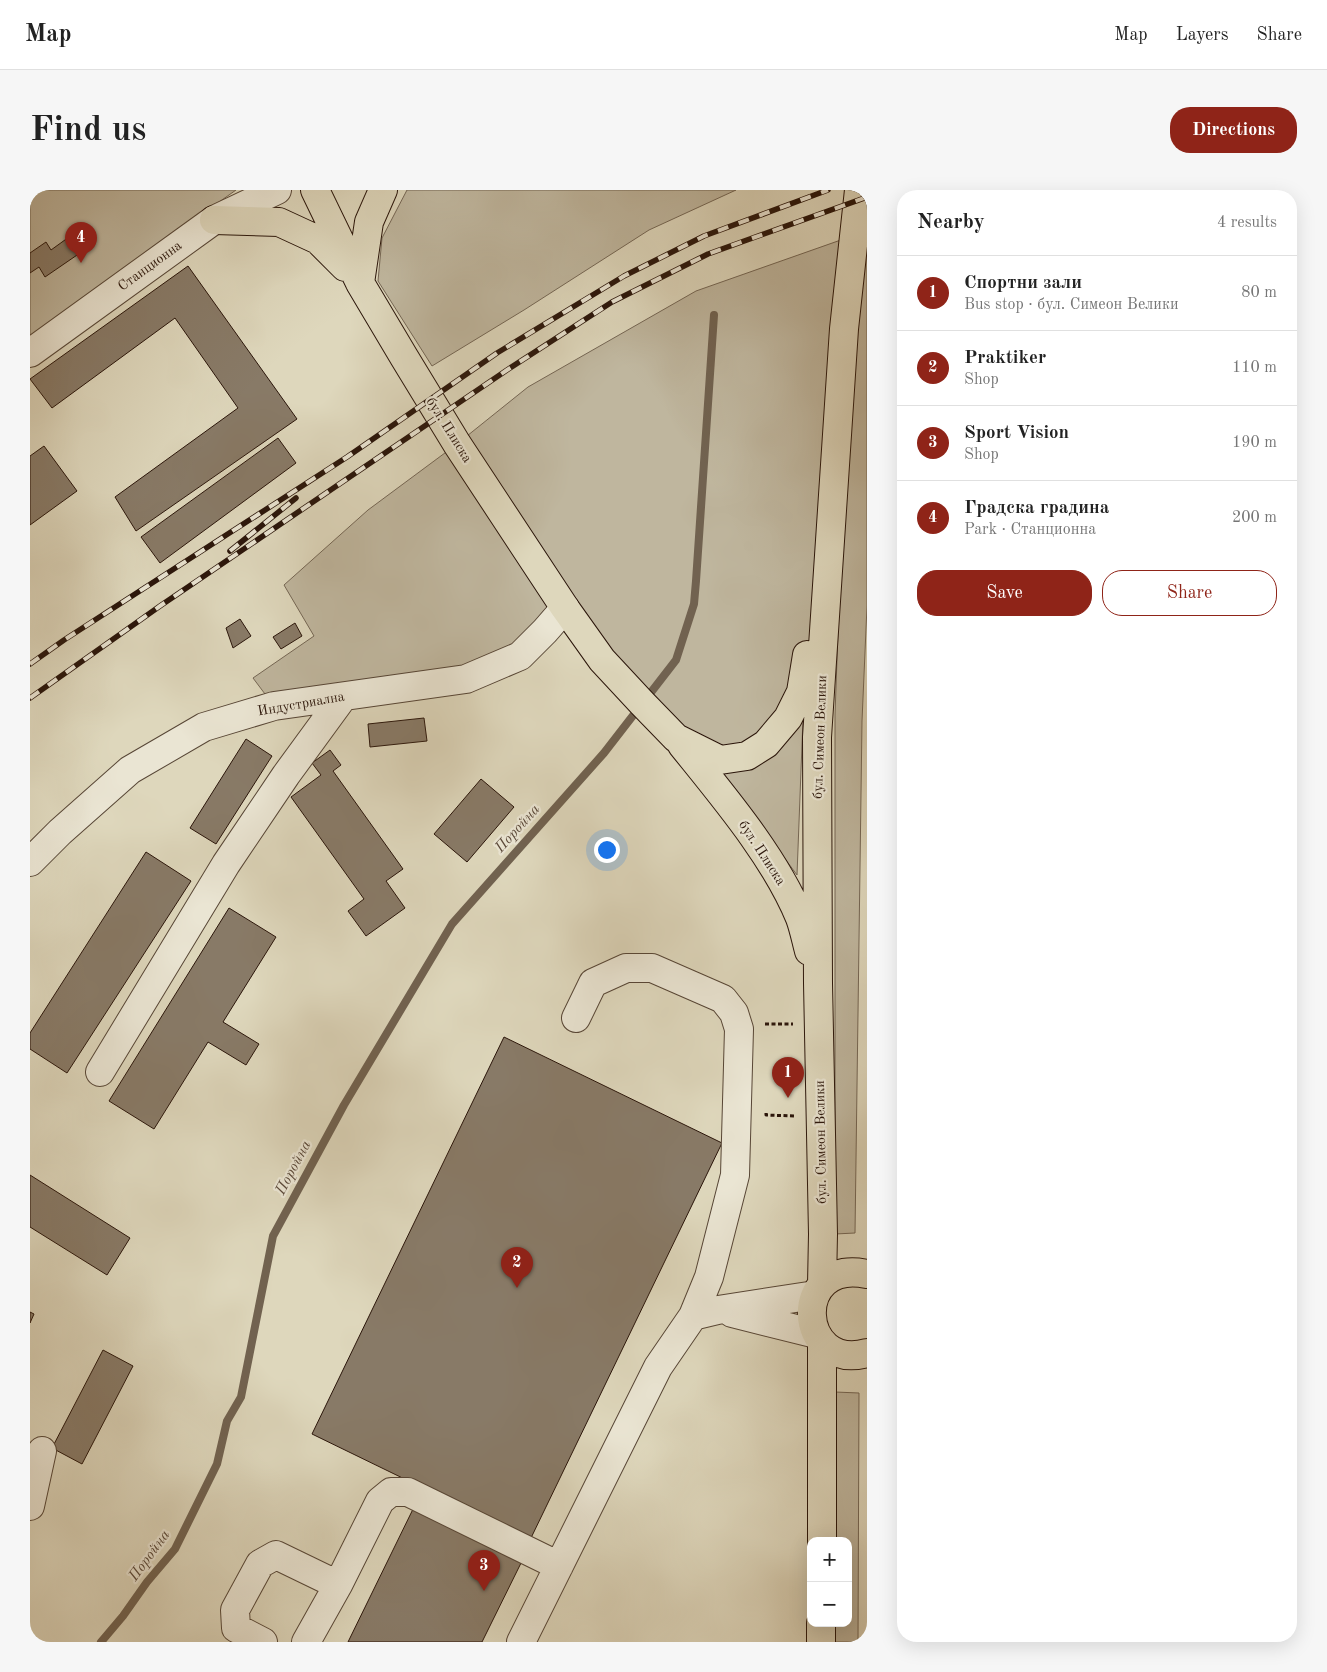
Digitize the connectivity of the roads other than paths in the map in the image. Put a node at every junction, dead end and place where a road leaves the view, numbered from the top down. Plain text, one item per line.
1 (277, 190) edge
2 (315, 190) edge
3 (383, 190) edge
4 (859, 190) edge
5 (214, 220) junction
6 (360, 283) junction
7 (30, 353) edge
8 (833, 494) junction
9 (565, 608) junction
10 (343, 697) junction
11 (676, 738) junction
12 (30, 862) edge
13 (818, 983) junction
14 (576, 1018) dead end
15 (100, 1072) dead end
16 (867, 1274) edge
17 (818, 1290) junction
18 (706, 1313) junction
19 (819, 1338) junction
20 (867, 1353) edge
21 (42, 1451) dead end
22 (30, 1506) edge
23 (822, 1537) edge
24 (559, 1566) junction
25 (338, 1585) junction
26 (821, 1627) edge
27 (263, 1642) edge
28 (306, 1642) edge
29 (521, 1642) edge
30 (821, 1642) edge

1 - 5 street, Станционна
2 - 6 main road, бул. Плиска
3 - 6 main road
4 - 8 main road, бул. Симеон Велики
5 - 6 main road
5 - 7 street, Станционна
6 - 9 main road, бул. Плиска
8 - 11 main road
8 - 13 main road, бул. Симеон Велики
9 - 10 street, Индустриална
9 - 11 main road, бул. Плиска
10 - 12 street, Индустриална
10 - 15 street
11 - 13 main road, бул. Плиска
13 - 17 main road, бул. Симеон Велики
14 - 18 street
16 - 17 main road
17 - 18 street
17 - 19 main road, бул. Симеон Велики
18 - 19 street
18 - 24 street
19 - 20 main road
19 - 23 main road
21 - 22 street
24 - 25 street
24 - 29 street
25 - 27 street
25 - 28 street
26 - 30 main road

